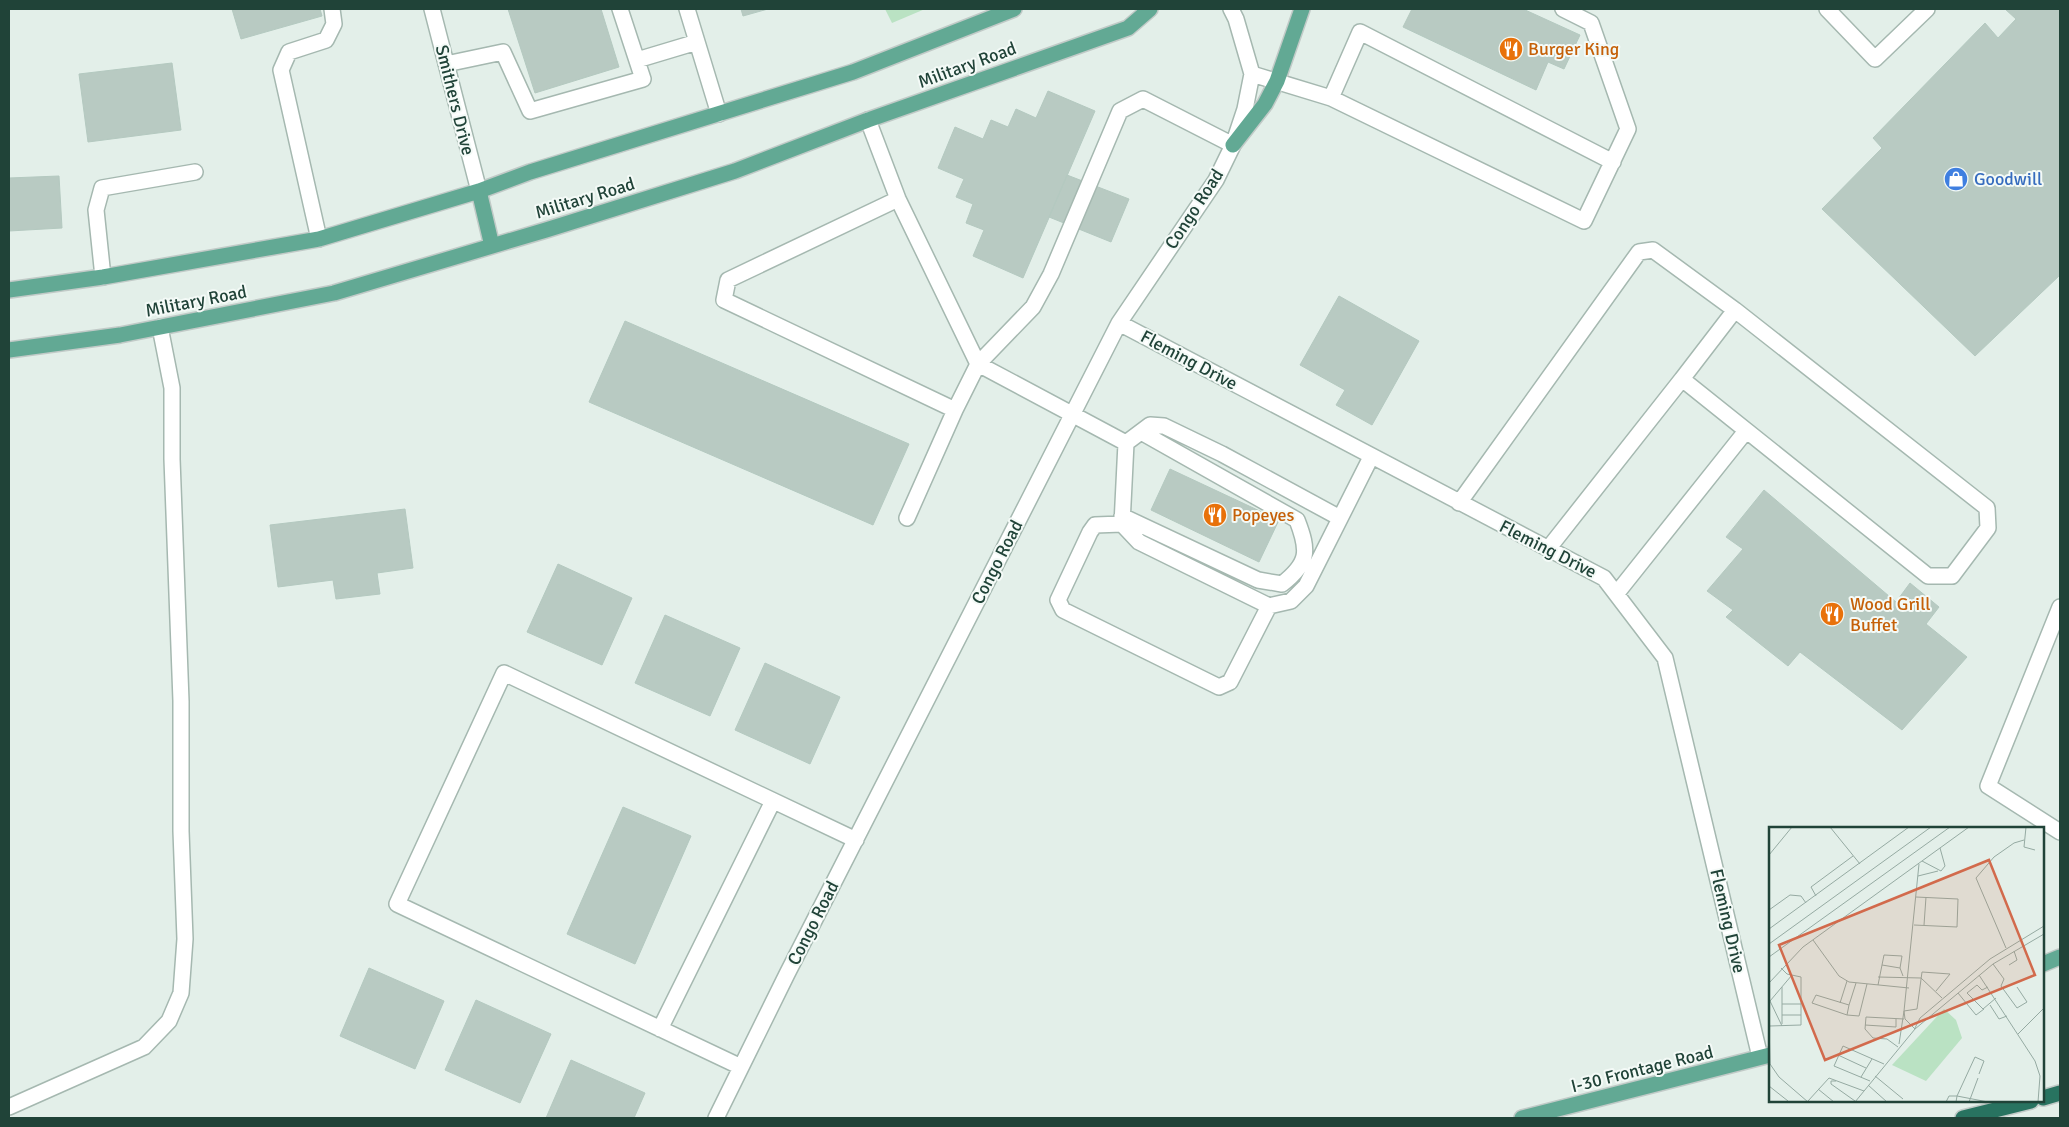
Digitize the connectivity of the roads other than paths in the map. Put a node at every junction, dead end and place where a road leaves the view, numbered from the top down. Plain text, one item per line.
1 (332, 9) edge
2 (432, 9) edge
3 (620, 9) edge
4 (687, 9) edge
5 (1014, 9) edge
6 (1150, 9) edge
7 (1231, 9) edge
8 (1302, 9) edge
9 (1563, 9) edge
10 (1827, 9) edge
11 (1927, 9) edge
12 (697, 42) junction
13 (637, 60) junction
14 (446, 64) junction
15 (1252, 74) junction
16 (1277, 81) junction
17 (1331, 98) junction
18 (719, 114) junction
19 (868, 120) junction
20 (1233, 145) junction
21 (1613, 162) junction
22 (195, 172) dead end
23 (479, 191) junction
24 (898, 199) junction
25 (319, 239) junction
26 (492, 246) junction
27 (103, 277) junction
28 (9, 290) edge
29 (1735, 310) junction
30 (1119, 323) junction
31 (160, 327) junction
32 (9, 350) edge
33 (978, 364) junction
34 (1682, 379) junction
35 (955, 410) junction
36 (1071, 415) junction
37 (1746, 431) junction
38 (1141, 432) junction
39 (1126, 443) junction
40 (1371, 457) junction
41 (1459, 503) junction
42 (907, 518) dead end
43 (1340, 518) junction
44 (1122, 520) junction
45 (1548, 549) junction
46 (1617, 593) junction
47 (1269, 606) junction
48 (2060, 607) edge
49 (773, 801) junction
50 (2060, 832) edge
51 (856, 840) junction
52 (2060, 958) edge
53 (2044, 964) edge
54 (660, 1029) junction
55 (1765, 1056) edge
56 (741, 1067) junction
57 (2060, 1093) edge
58 (2044, 1098) edge
59 (2027, 1102) edge
60 (9, 1107) edge
61 (716, 1118) edge
62 (1522, 1118) edge
63 (1963, 1118) edge

1 - 25 street
2 - 14 street, Smithers Drive
3 - 13 street
4 - 12 street
5 - 18 main road, Military Road
6 - 19 main road, Military Road
7 - 15 street, Congo Road
8 - 16 main road
9 - 21 street
10 - 11 street
12 - 13 street
12 - 18 street
13 - 14 street
14 - 23 street, Smithers Drive
15 - 16 street
15 - 20 street, Congo Road
16 - 17 street
16 - 20 main road
17 - 21 street
17 - 21 street
18 - 23 main road, Military Road
19 - 24 street
19 - 26 main road, Military Road
20 - 30 street, Congo Road
20 - 33 street
22 - 27 street
23 - 25 main road, Military Road
23 - 26 main road
24 - 33 street
24 - 35 street
25 - 27 main road, Military Road
26 - 31 main road, Military Road
27 - 28 main road, Military Road
29 - 34 street
29 - 37 street
29 - 41 street
30 - 36 street, Congo Road
30 - 40 street, Fleming Drive
31 - 32 main road, Military Road
31 - 60 street
33 - 35 street
33 - 36 street
34 - 37 street
34 - 45 street
35 - 42 street
36 - 39 street
36 - 51 street, Congo Road
37 - 46 street
38 - 39 street
38 - 43 street
38 - 44 street
39 - 44 street
40 - 41 street, Fleming Drive
40 - 43 street
41 - 45 street, Fleming Drive
43 - 47 street
44 - 47 street
44 - 47 street
45 - 46 street, Fleming Drive
46 - 55 street, Fleming Drive
48 - 50 street
49 - 51 street
49 - 54 street
49 - 54 street
51 - 56 street, Congo Road
52 - 53 main road
54 - 56 street
55 - 62 main road, I-30 Frontage Road
56 - 61 street, Congo Road
57 - 58 highway
59 - 63 highway

